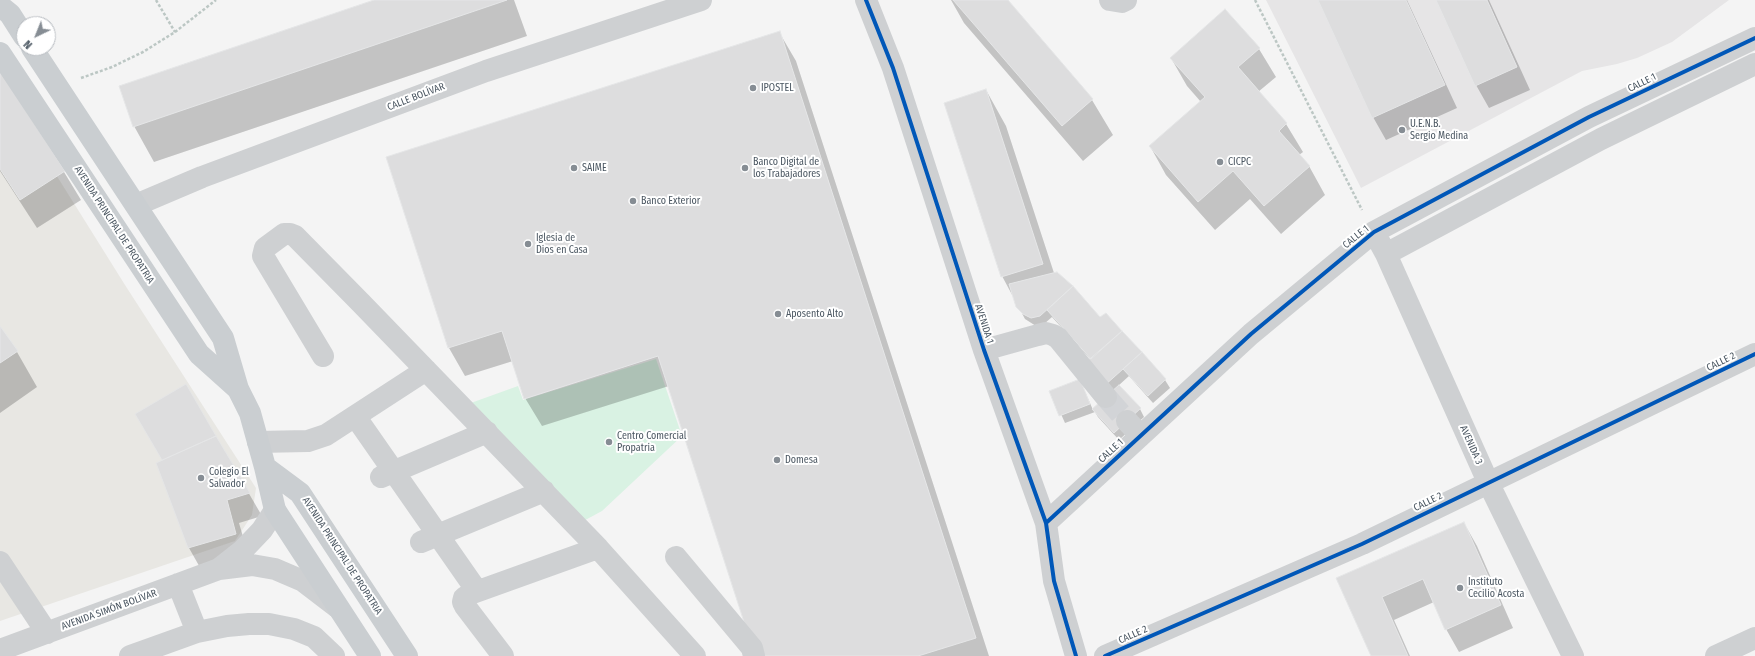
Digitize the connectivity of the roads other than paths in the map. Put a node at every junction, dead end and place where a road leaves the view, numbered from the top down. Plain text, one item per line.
1 (701, 0) edge
2 (866, 0) edge
3 (1110, 0) edge
4 (1126, 0) edge
5 (0, 6) edge
6 (16, 23) edge
7 (1755, 38) edge
8 (0, 52) edge
9 (37, 56) edge
10 (1755, 64) edge
11 (136, 205) junction
12 (1374, 232) junction
13 (1386, 254) junction
14 (984, 350) junction
15 (1755, 354) edge
16 (323, 356) dead end
17 (426, 370) junction
18 (238, 389) junction
19 (1106, 397) tunnel mouth
20 (355, 416) junction
21 (487, 432) junction
22 (258, 442) junction
23 (265, 467) junction
24 (386, 475) junction
25 (1488, 482) junction
26 (544, 491) junction
27 (275, 510) junction
28 (1046, 523) junction
29 (429, 538) junction
30 (598, 548) junction
31 (676, 556) dead end
32 (0, 562) edge
33 (219, 569) junction
34 (178, 584) junction
35 (477, 591) junction
36 (339, 609) junction
37 (197, 632) junction
38 (47, 633) junction
39 (1755, 638) edge
40 (0, 650) edge
41 (130, 656) edge
42 (334, 656) edge
43 (370, 656) edge
44 (407, 656) edge
45 (503, 656) edge
46 (695, 656) edge
47 (754, 656) edge
48 (1076, 656) edge
49 (1105, 656) edge
50 (1573, 656) edge
51 (1716, 656) edge

1 - 11 street, CALLE BOLÍVAR
2 - 14 street, AVENIDA 1
3 - 4 street
5 - 6 main road
7 - 12 street, CALLE 1
8 - 18 main road, AVENIDA PRINCIPAL DE PROPATRIA
9 - 11 main road, AVENIDA PRINCIPAL DE PROPATRIA
10 - 13 street
11 - 18 main road, AVENIDA PRINCIPAL DE PROPATRIA
12 - 13 street, AVENIDA 3
12 - 28 street, CALLE 1
13 - 25 street, AVENIDA 3
14 - 19 street
14 - 28 street, AVENIDA 1
15 - 25 street, CALLE 2
16 - 17 street
17 - 20 street
17 - 21 street
18 - 22 main road, AVENIDA PRINCIPAL DE PROPATRIA
20 - 22 street
20 - 24 street
21 - 24 street
21 - 26 street
22 - 23 main road, AVENIDA PRINCIPAL DE PROPATRIA
23 - 27 main road, AVENIDA PRINCIPAL DE PROPATRIA
23 - 44 main road, AVENIDA PRINCIPAL DE PROPATRIA
24 - 29 street
25 - 49 street, CALLE 2
25 - 50 street, AVENIDA 3
26 - 29 street
26 - 30 street
27 - 33 street, AVENIDA SIMÓN BOLÍVAR
27 - 36 main road, AVENIDA PRINCIPAL DE PROPATRIA
28 - 48 street, AVENIDA 1
29 - 35 street
30 - 35 street
30 - 46 street
31 - 47 street
32 - 38 street
33 - 34 street, AVENIDA SIMÓN BOLÍVAR
33 - 36 street, AVENIDA SIMÓN BOLÍVAR
34 - 37 street
34 - 38 street, AVENIDA SIMÓN BOLÍVAR
35 - 45 street
36 - 43 main road, AVENIDA PRINCIPAL DE PROPATRIA
37 - 41 street
37 - 42 street
38 - 40 street, AVENIDA SIMÓN BOLÍVAR
39 - 51 street

